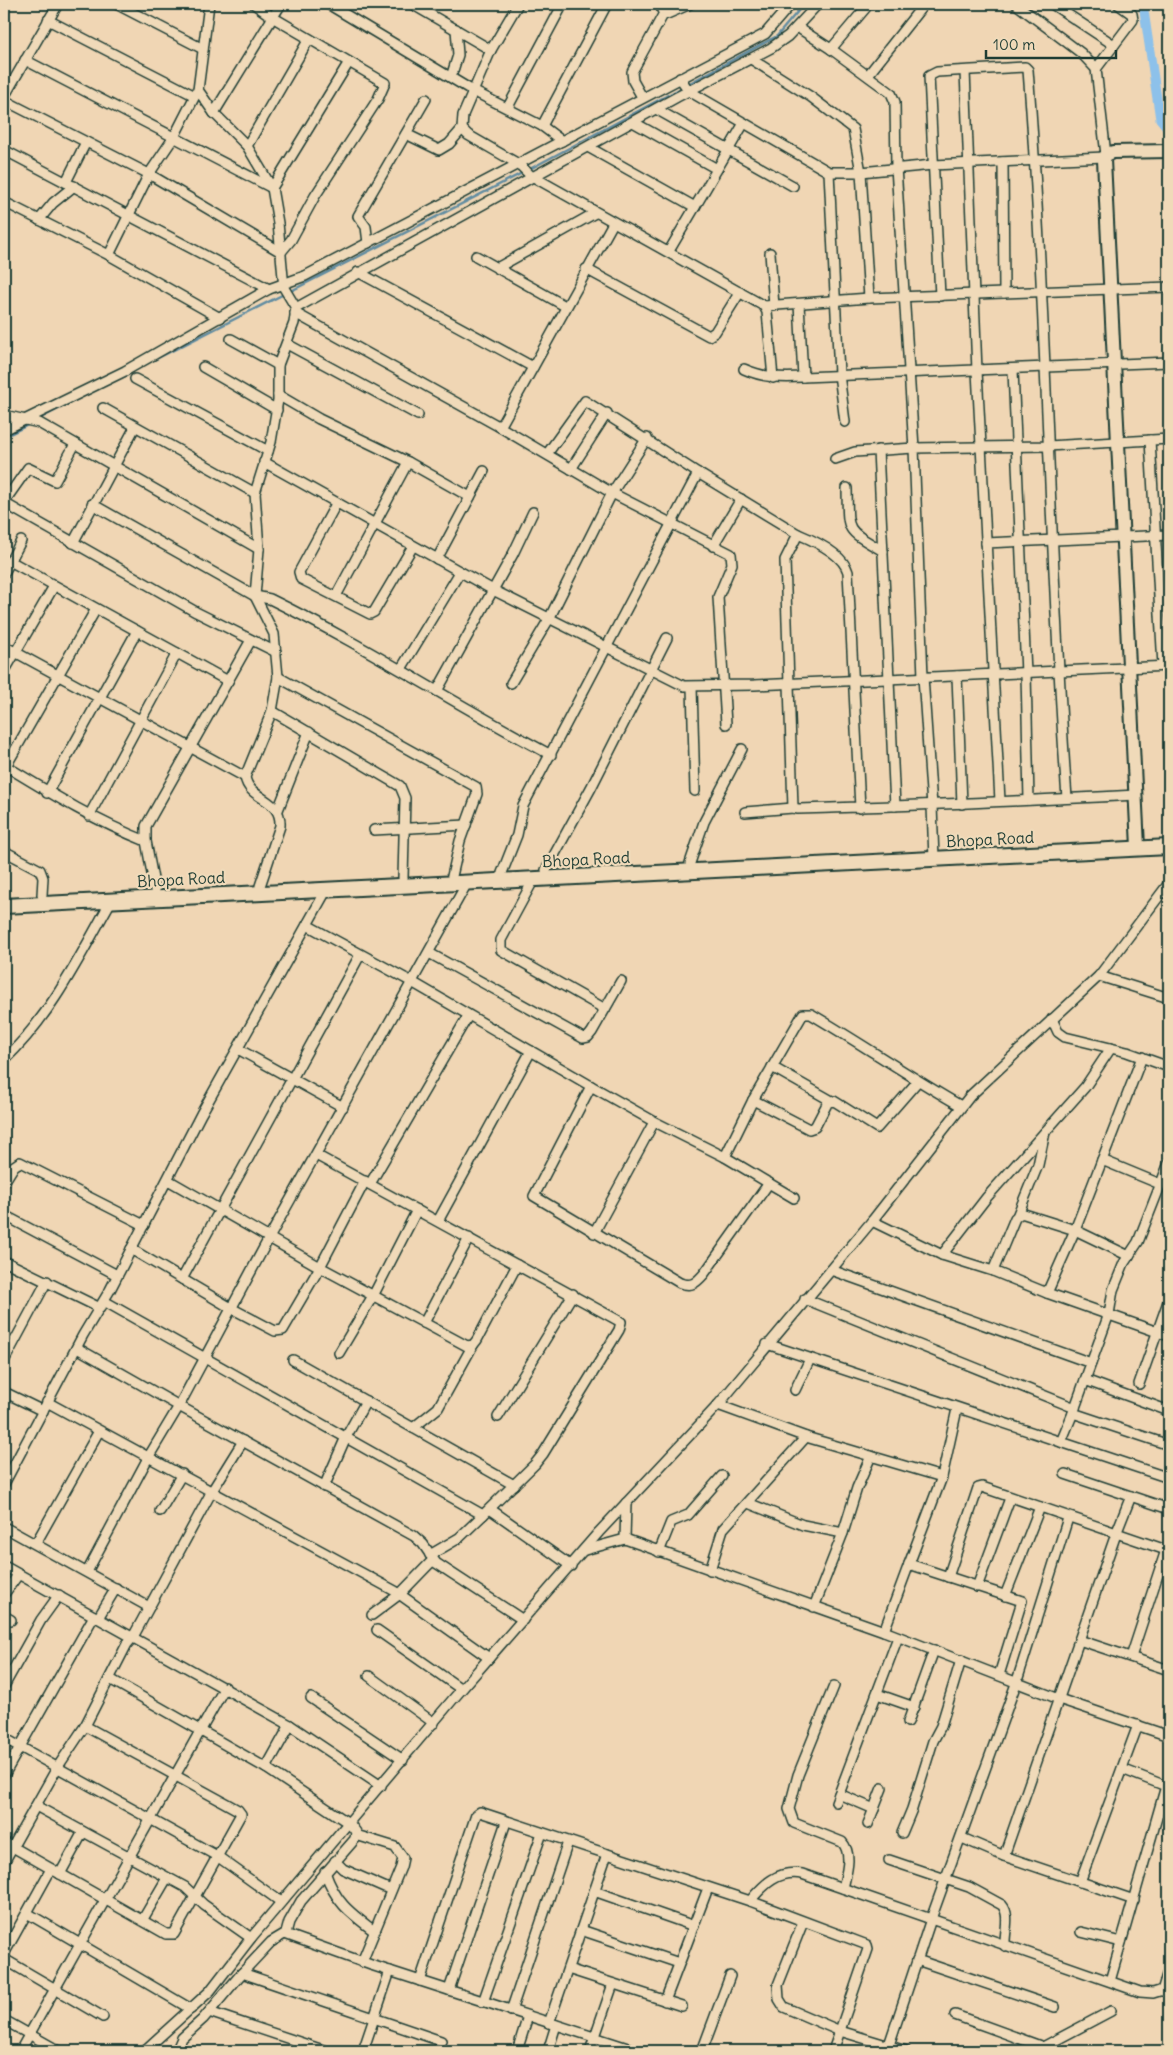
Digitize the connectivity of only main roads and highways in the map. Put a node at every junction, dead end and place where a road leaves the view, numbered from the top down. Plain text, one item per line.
1 (1169, 151) edge
2 (1169, 840) edge
3 (1138, 844) junction
4 (1169, 847) edge
5 (934, 855) junction
6 (260, 889) junction
7 (4, 897) edge
8 (4, 906) edge

1 - 3 main road
2 - 3 main road, Bhopa Road
3 - 4 main road, Bhopa Road
3 - 5 main road, Bhopa Road
5 - 6 main road, Bhopa Road
5 - 6 main road, Bhopa Road
6 - 7 main road, Bhopa Road
6 - 8 main road, Bhopa Road

